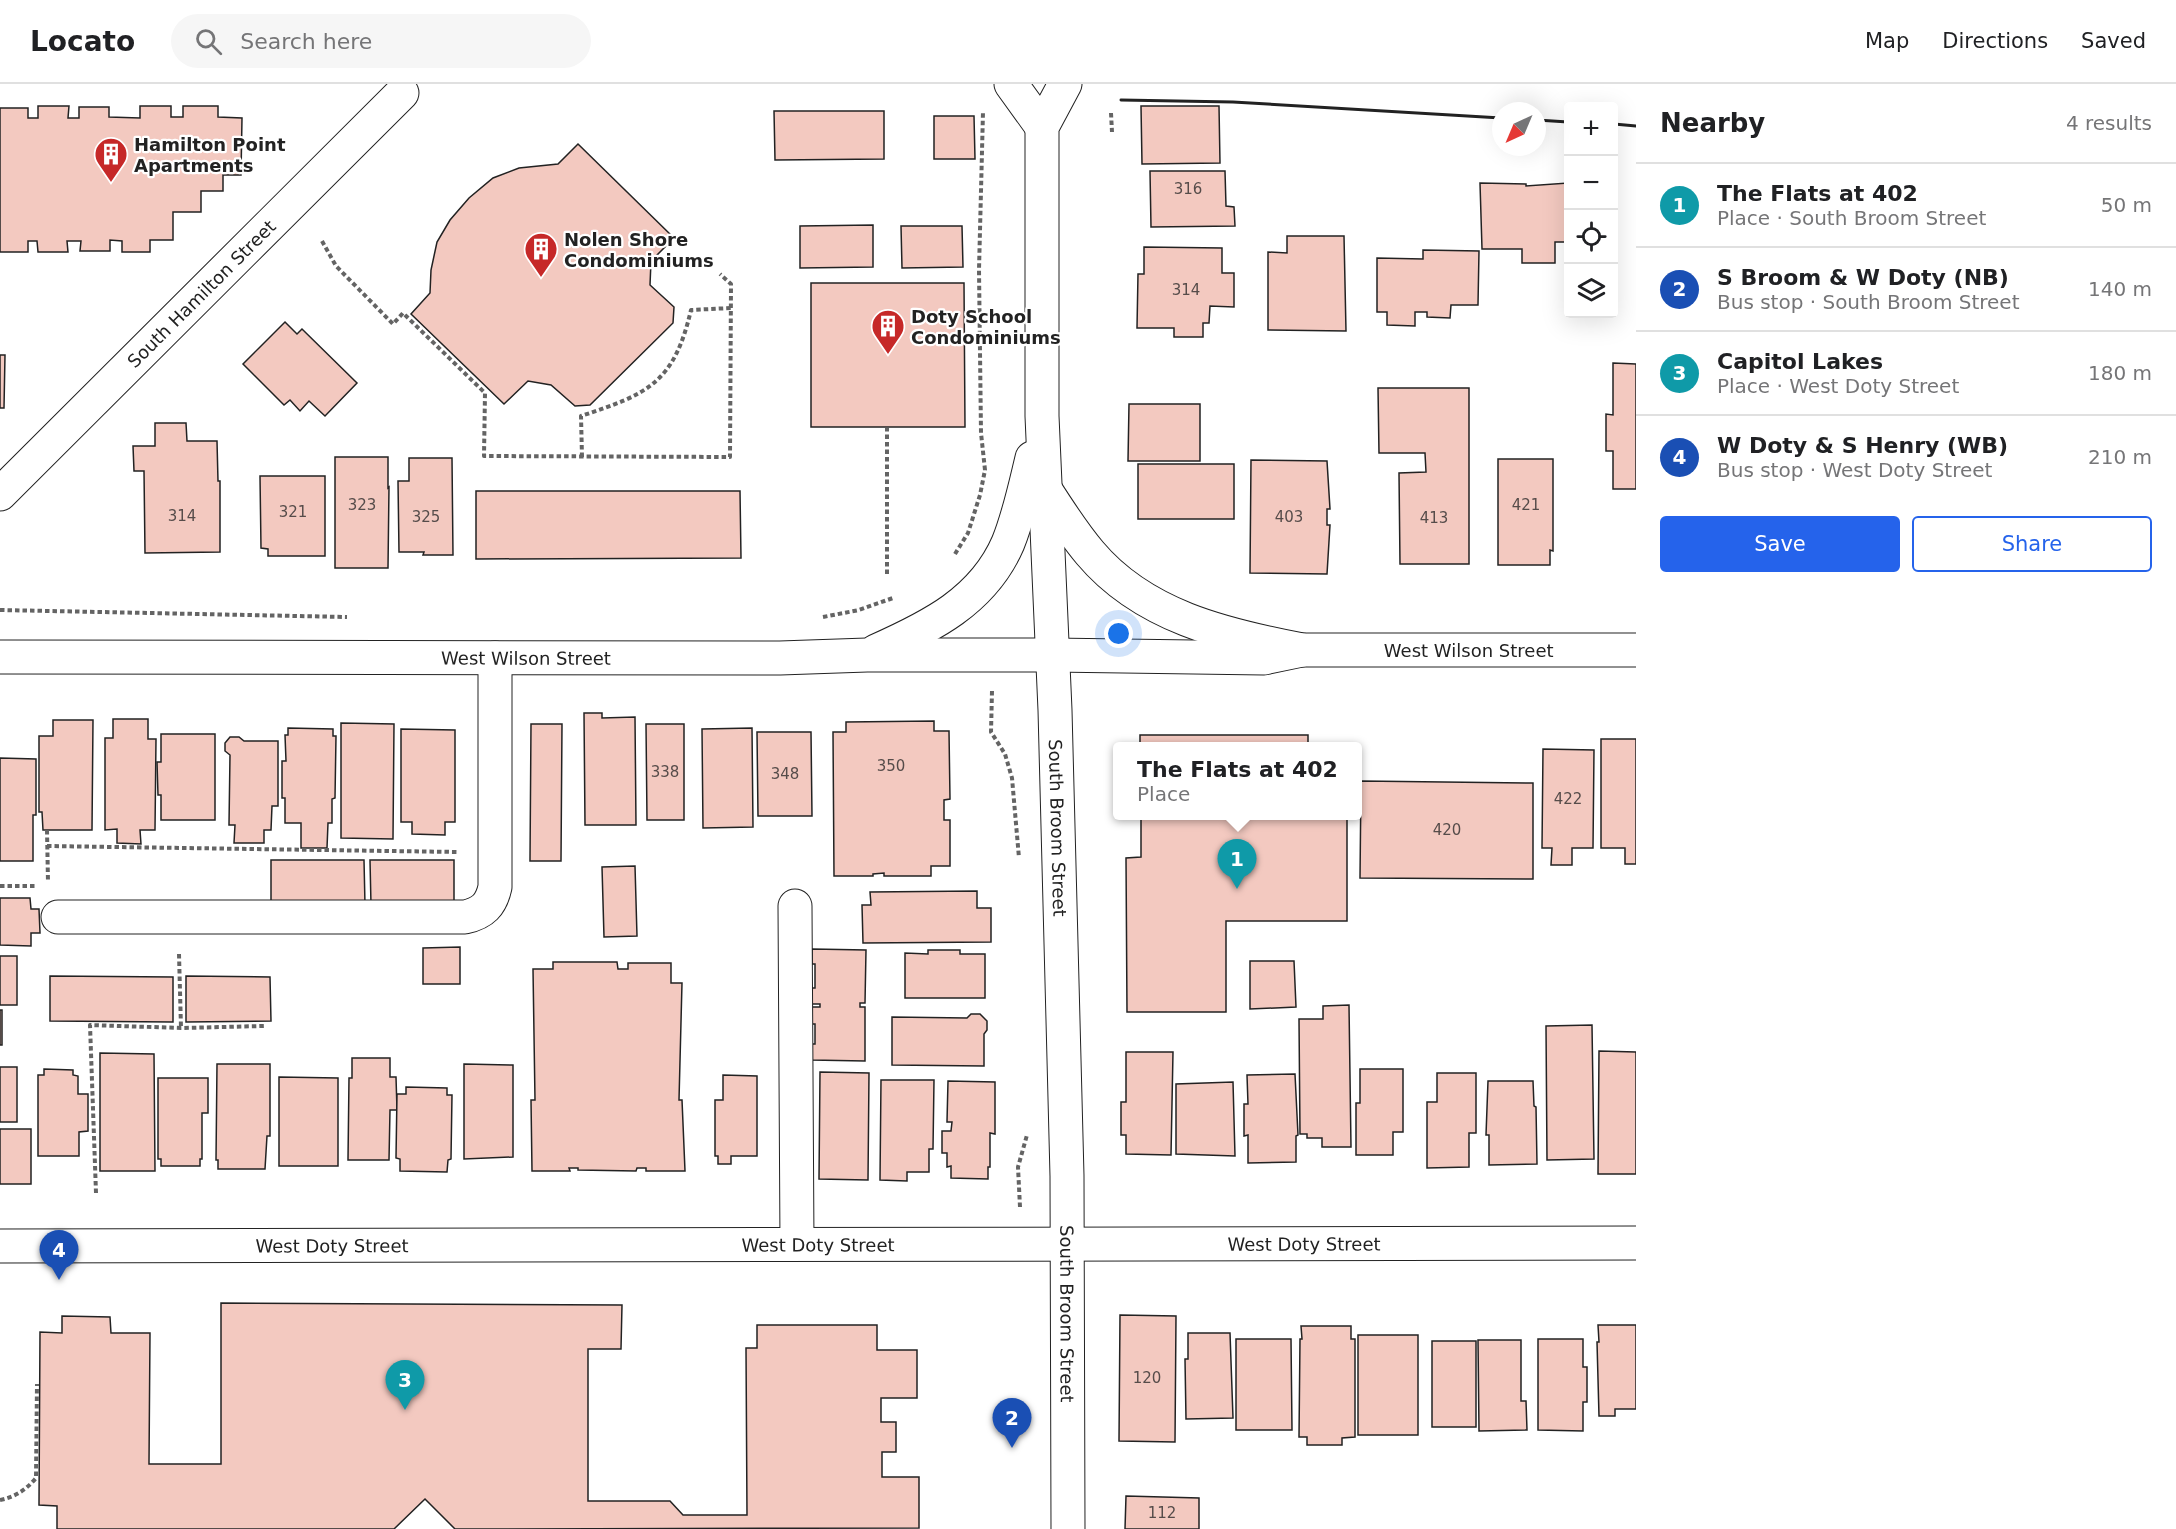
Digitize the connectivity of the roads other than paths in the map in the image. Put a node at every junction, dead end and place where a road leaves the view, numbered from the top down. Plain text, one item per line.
1 (1011, 84) edge
2 (1065, 84) edge
3 (402, 93) dead end
4 (1042, 127) junction
5 (1042, 416) junction
6 (1044, 488) junction
7 (0, 494) edge
8 (1302, 650) junction
9 (1636, 650) edge
10 (867, 655) junction
11 (1052, 655) junction
12 (0, 657) edge
13 (495, 658) junction
14 (795, 906) dead end
15 (58, 917) dead end
16 (1636, 1243) edge
17 (797, 1244) junction
18 (1066, 1244) junction
19 (0, 1246) edge
20 (1068, 1529) edge

1 - 4 street
2 - 4 street, South Broom Street
3 - 7 street, South Hamilton Street
4 - 5 street, South Broom Street
5 - 6 street, South Broom Street
5 - 10 street
6 - 8 street
6 - 11 street, South Broom Street
8 - 9 street, West Wilson Street
8 - 11 street, West Wilson Street
10 - 11 street, West Wilson Street
10 - 13 street, West Wilson Street
11 - 18 street, South Broom Street
12 - 13 street, West Wilson Street
13 - 15 street
14 - 17 street
16 - 18 street, West Doty Street
17 - 18 street, West Doty Street
17 - 19 street, West Doty Street
18 - 20 street, South Broom Street

